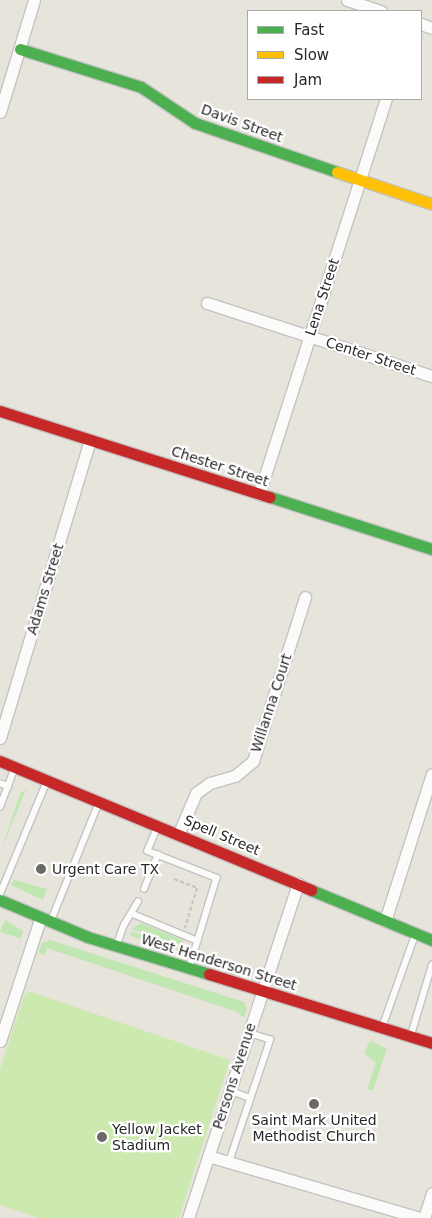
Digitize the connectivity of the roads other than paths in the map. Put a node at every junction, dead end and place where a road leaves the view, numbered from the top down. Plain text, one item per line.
1 (34, 0) edge
2 (347, 0) edge
3 (378, 10) edge
4 (20, 49) junction
5 (386, 100) edge
6 (0, 112) edge
7 (360, 181) junction
8 (432, 204) edge
9 (207, 303) dead end
10 (310, 336) junction
11 (432, 376) edge
12 (0, 411) edge
13 (90, 440) junction
14 (259, 494) junction
15 (432, 549) edge
16 (305, 597) dead end
17 (0, 738) edge
18 (0, 761) edge
19 (15, 767) junction
20 (432, 774) edge
21 (48, 779) junction
22 (0, 783) edge
23 (8, 786) junction
24 (100, 800) junction
25 (0, 807) edge
26 (159, 825) junction
27 (178, 833) junction
28 (158, 855) junction
29 (298, 884) junction
30 (144, 889) dead end
31 (0, 894) edge
32 (0, 900) edge
33 (138, 902) dead end
34 (133, 914) junction
35 (45, 921) junction
36 (385, 921) junction
37 (415, 933) junction
38 (432, 940) edge
39 (198, 942) junction
40 (116, 946) junction
41 (432, 965) edge
42 (190, 969) junction
43 (262, 991) junction
44 (382, 1028) junction
45 (249, 1033) junction
46 (410, 1036) junction
47 (0, 1041) edge
48 (432, 1043) edge
49 (230, 1090) junction
50 (250, 1098) junction
51 (208, 1156) junction
52 (230, 1162) junction
53 (432, 1193) edge
54 (188, 1218) edge
55 (422, 1218) edge

1 - 4 street
2 - 3 street
4 - 6 street
4 - 7 street, Davis Street
5 - 7 street, Lena Street
7 - 8 street, Davis Street
7 - 10 street, Lena Street
9 - 10 street, Center Street
10 - 11 street, Center Street
10 - 14 street, Lena Street
12 - 13 street, Chester Street
13 - 14 street, Chester Street
13 - 17 street, Adams Street
14 - 15 street, Chester Street
16 - 27 street, Willanna Court
18 - 19 street, Spell Street
19 - 21 street, Spell Street
19 - 23 lane
20 - 36 street
21 - 24 street, Spell Street
21 - 31 lane
22 - 23 lane
23 - 25 lane
24 - 26 street, Spell Street
24 - 35 lane
26 - 27 street, Spell Street
26 - 28 lane
27 - 29 street, Spell Street
28 - 30 lane
28 - 39 lane
29 - 36 street, Spell Street
29 - 43 street, Persons Avenue
32 - 35 street, West Henderson Street
33 - 34 lane
34 - 39 lane
34 - 40 lane
35 - 40 street, West Henderson Street
35 - 47 street
36 - 37 street, Spell Street
37 - 38 street, Spell Street
37 - 44 lane
39 - 42 lane
40 - 42 street, West Henderson Street
41 - 46 lane
42 - 43 street, West Henderson Street
43 - 44 street, West Henderson Street
43 - 45 street, Persons Avenue
44 - 46 street, West Henderson Street
45 - 49 street, Persons Avenue
45 - 50 lane
46 - 48 street, West Henderson Street
49 - 50 lane
49 - 51 street, Persons Avenue
50 - 52 lane
51 - 52 street
51 - 54 street, Persons Avenue
52 - 55 street
53 - 55 street

